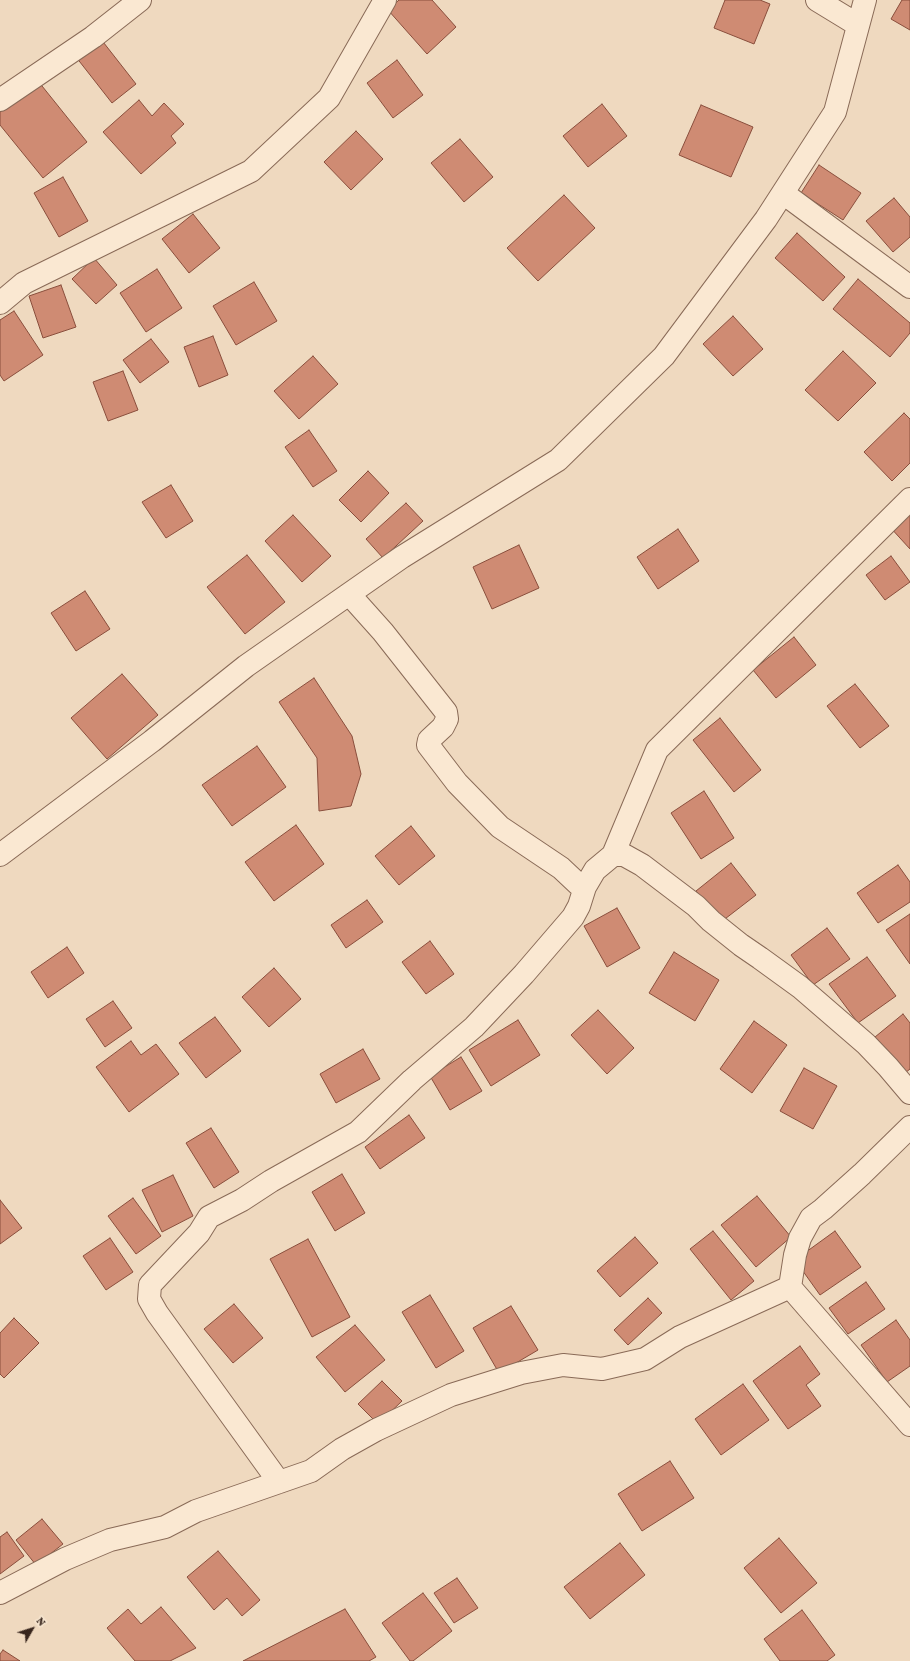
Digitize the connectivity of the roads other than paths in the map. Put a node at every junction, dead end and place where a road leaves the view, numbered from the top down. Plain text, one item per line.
1 (140, 0) edge
2 (385, 0) edge
3 (817, 0) edge
4 (865, 0) edge
5 (858, 24) junction
6 (0, 100) edge
7 (783, 193) junction
8 (910, 287) edge
9 (0, 304) edge
10 (910, 499) edge
11 (349, 594) junction
12 (0, 855) edge
13 (613, 855) junction
14 (585, 887) junction
15 (910, 1093) edge
16 (910, 1127) edge
17 (790, 1287) junction
18 (910, 1425) edge
19 (279, 1482) junction
20 (0, 1592) edge

1 - 6 street
2 - 9 street
3 - 5 street
4 - 5 street
5 - 7 street
7 - 8 street
7 - 11 street
10 - 13 street
11 - 12 street
11 - 14 street
13 - 14 street
13 - 15 street
14 - 19 street
16 - 17 street
17 - 18 street
17 - 19 street
19 - 20 street

